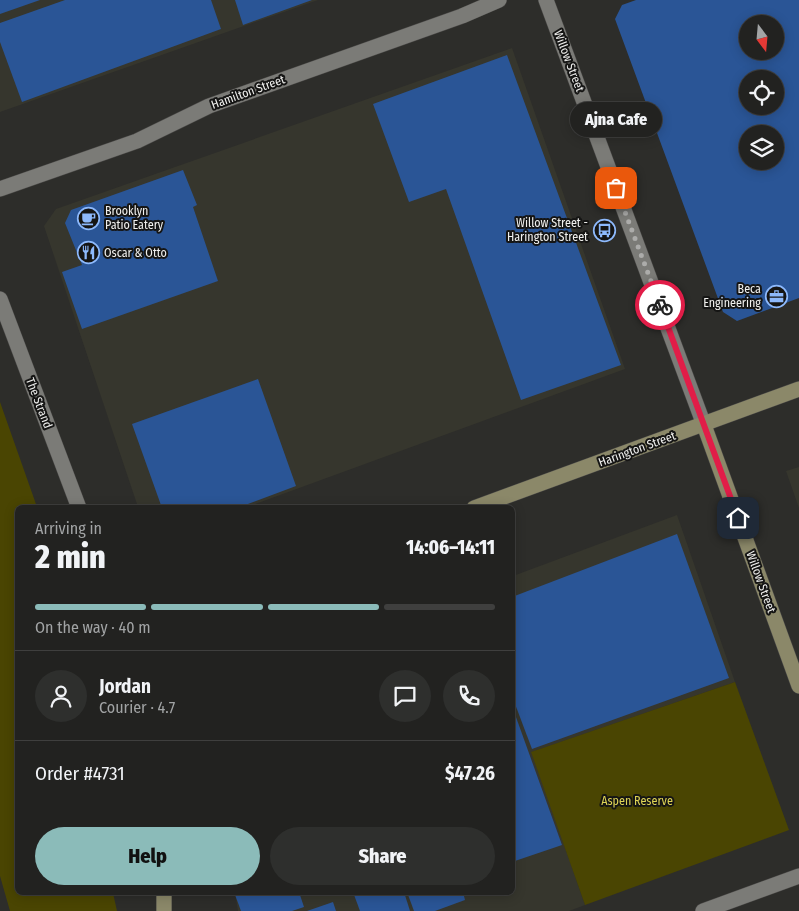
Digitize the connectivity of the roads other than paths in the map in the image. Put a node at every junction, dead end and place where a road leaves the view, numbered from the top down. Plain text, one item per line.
1 (499, 0) edge
2 (546, 0) edge
3 (0, 189) edge
4 (0, 299) edge
5 (799, 390) edge
6 (704, 425) junction
7 (78, 505) edge
8 (482, 505) edge
9 (799, 686) edge
10 (799, 876) edge
11 (164, 895) edge
12 (164, 911) edge
13 (703, 911) edge

1 - 3 street, Hamilton Street
2 - 6 street, Willow Street
4 - 7 street, The Strand
5 - 6 street, Harington Street
6 - 8 street, Harington Street
6 - 9 street, Willow Street
10 - 13 street
11 - 12 street

